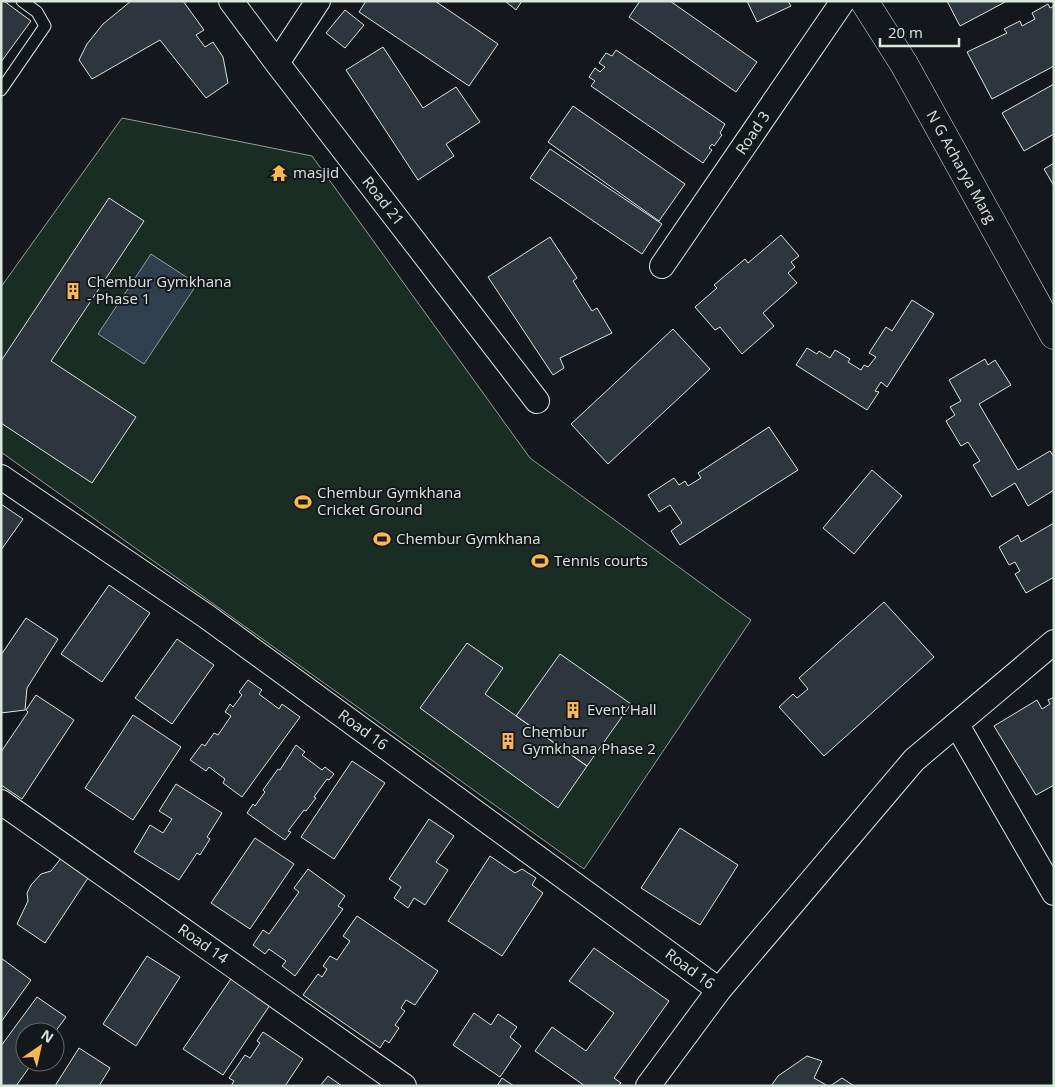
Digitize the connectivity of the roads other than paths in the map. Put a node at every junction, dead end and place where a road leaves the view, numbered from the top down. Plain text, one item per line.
1 (22, 1) edge
2 (231, 1) edge
3 (318, 1) edge
4 (843, 1) edge
5 (864, 1) edge
6 (277, 63) junction
7 (1, 90) edge
8 (662, 266) dead end
9 (1054, 335) edge
10 (537, 401) dead end
11 (1, 477) edge
12 (1054, 642) edge
13 (957, 725) junction
14 (1, 802) edge
15 (1054, 893) edge
16 (719, 990) junction
17 (404, 1086) edge
18 (648, 1086) edge

1 - 7 lane
2 - 6 street, Road 21
3 - 6 street
4 - 8 street, Road 3
5 - 9 main road, N G Acharya Marg
6 - 10 street, Road 21
11 - 16 street, Road 16
12 - 13 street
13 - 15 street
13 - 16 street
14 - 17 street, Road 14
16 - 18 street

